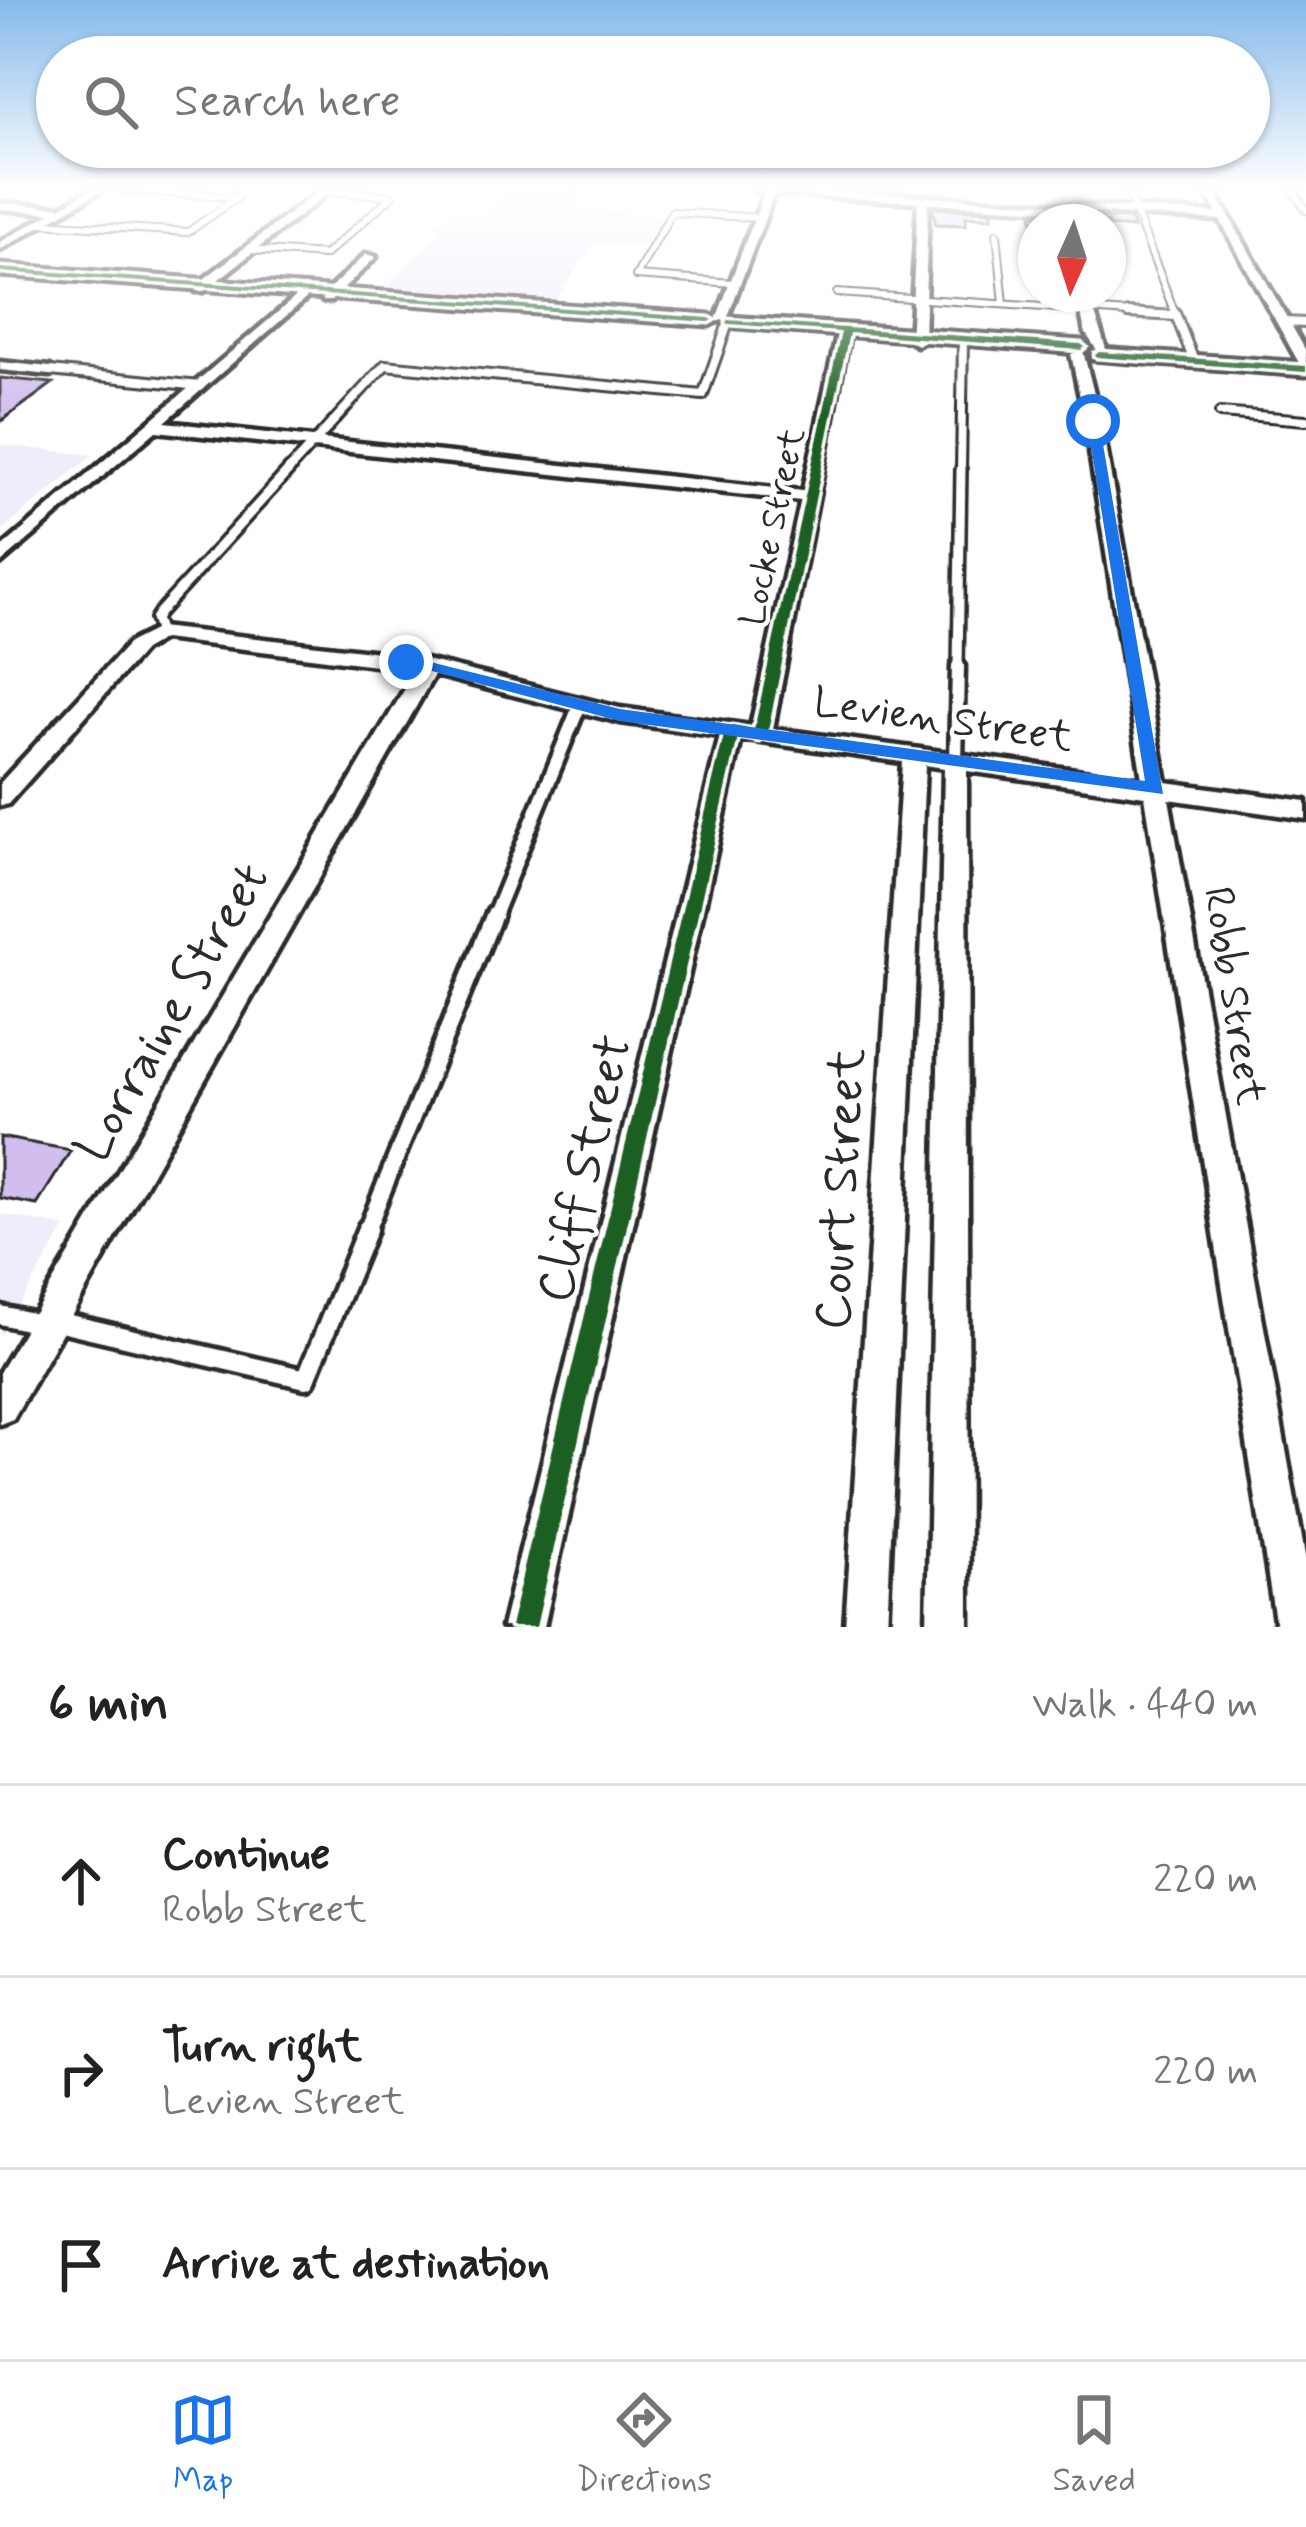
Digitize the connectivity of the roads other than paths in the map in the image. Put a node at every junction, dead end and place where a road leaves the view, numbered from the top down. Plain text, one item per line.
1 (229, 266) edge
2 (361, 266) edge
3 (642, 266) edge
4 (741, 266) edge
5 (920, 266) edge
6 (1000, 266) edge
7 (1157, 266) edge
8 (1252, 266) edge
9 (0, 271) edge
10 (734, 283) junction
11 (202, 286) junction
12 (837, 293) dead end
13 (304, 294) junction
14 (329, 296) junction
15 (919, 299) junction
16 (1004, 304) junction
17 (1018, 305) edge
18 (1088, 312) edge
19 (1117, 312) edge
20 (1176, 316) junction
21 (1284, 322) junction
22 (1306, 323) edge
23 (720, 324) junction
24 (844, 334) junction
25 (918, 339) junction
26 (963, 342) junction
27 (1090, 352) junction
28 (1193, 358) junction
29 (0, 366) edge
30 (1306, 366) edge
31 (50, 371) joint
32 (200, 386) junction
33 (1220, 412) dead end
34 (1306, 420) edge
35 (154, 426) junction
36 (314, 442) junction
37 (812, 497) junction
38 (0, 558) edge
39 (160, 633) junction
40 (428, 667) junction
41 (579, 707) junction
42 (746, 734) junction
43 (914, 756) junction
44 (956, 762) junction
45 (1156, 789) junction
46 (0, 798) edge
47 (1306, 810) edge
48 (0, 1315) edge
49 (49, 1323) junction
50 (0, 1406) edge
51 (523, 1627) edge
52 (866, 1627) edge
53 (948, 1627) edge
54 (1298, 1627) edge

1 - 11 street
2 - 14 street
3 - 10 lane
4 - 10 street
5 - 15 street
6 - 16 lane
7 - 20 lane
8 - 21 street
9 - 11 street
10 - 23 street
11 - 13 street
12 - 15 lane
13 - 14 street
13 - 32 street
14 - 23 street
15 - 16 lane
15 - 25 street
16 - 17 lane
18 - 27 street, Robb Street
19 - 20 lane
20 - 28 lane
21 - 22 lane
21 - 30 street
23 - 24 street
23 - 36 lane
24 - 25 street
24 - 37 street, Locke Street
25 - 26 street
26 - 27 street
26 - 44 lane
27 - 28 street
27 - 45 street, Robb Street
28 - 30 street
29 - 31 street
31 - 32 lane
32 - 35 street
33 - 34 lane
35 - 36 street
35 - 38 street
36 - 37 street
36 - 39 lane
37 - 42 street, Locke Street
39 - 40 street, Levien Street
39 - 46 street
40 - 41 street, Levien Street
40 - 49 street, Lorraine Street
41 - 42 street, Levien Street
41 - 49 lane
42 - 43 street, Levien Street
42 - 51 street, Cliff Street
43 - 44 street, Levien Street
43 - 52 street, Court Street
44 - 45 street, Levien Street
44 - 53 street
45 - 47 street, Levien Street
45 - 54 street, Robb Street
48 - 49 lane
49 - 50 street, Lorraine Street

